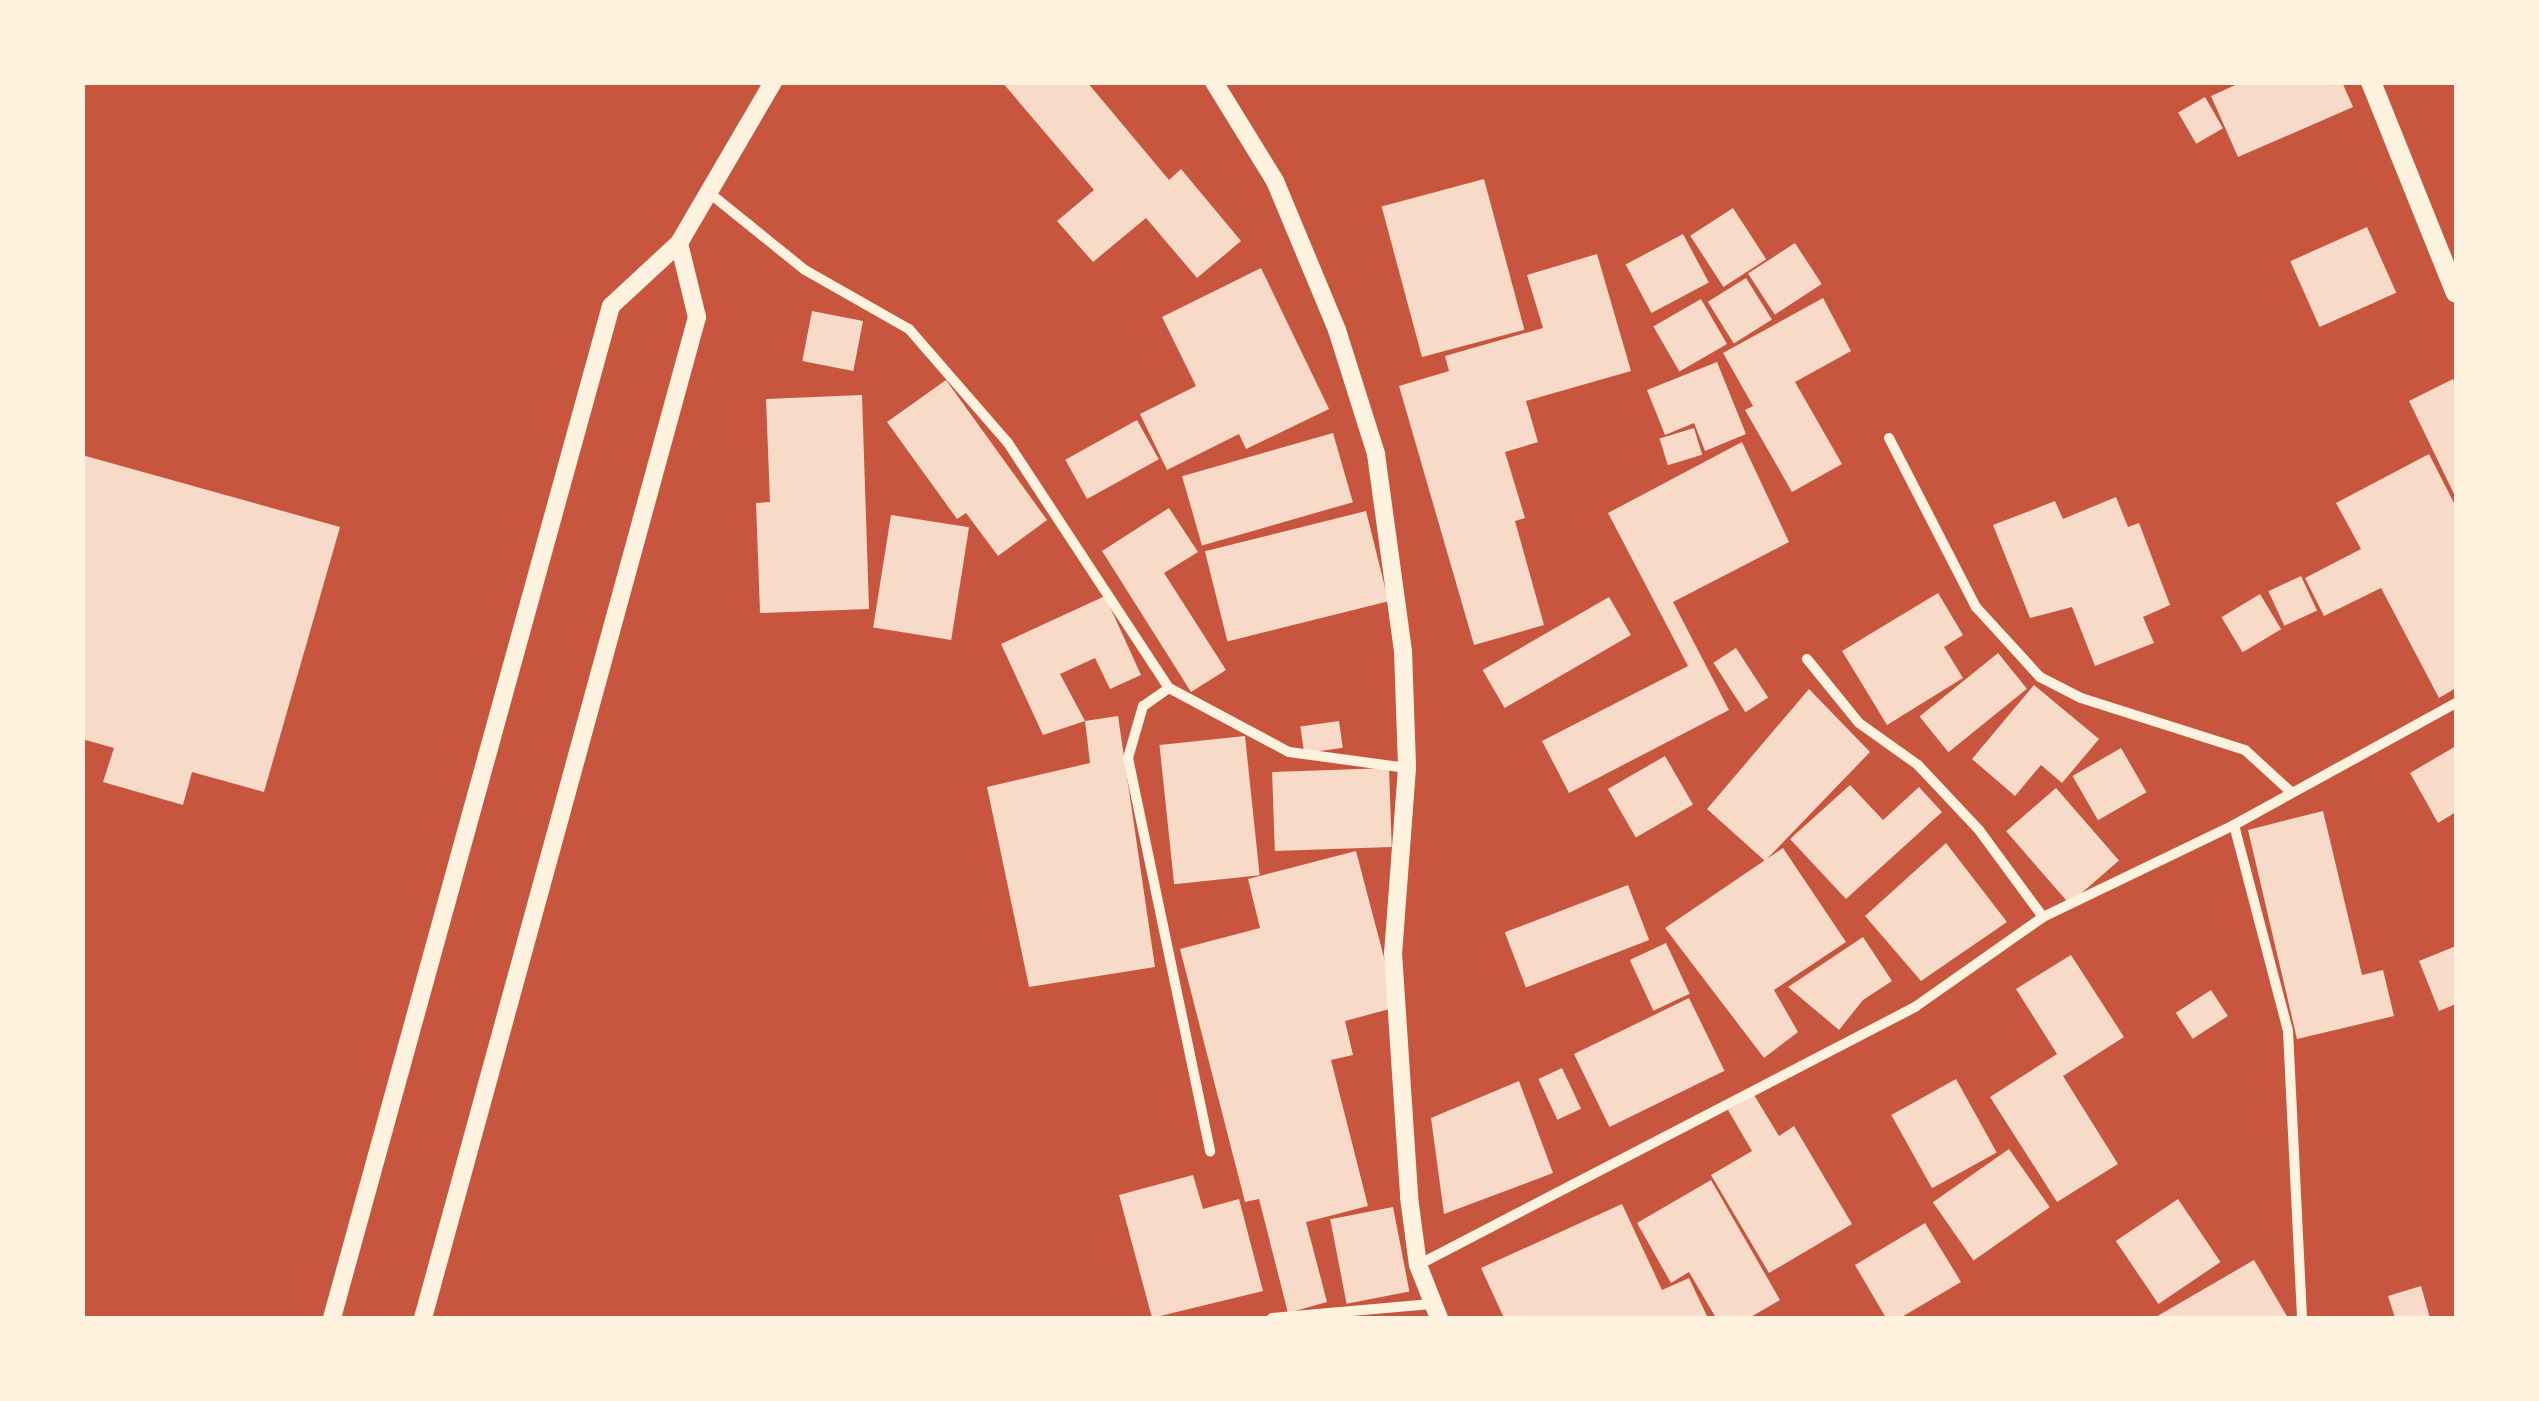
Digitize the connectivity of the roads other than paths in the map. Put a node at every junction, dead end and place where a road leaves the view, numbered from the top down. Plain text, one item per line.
1 (772, 82) edge
2 (1214, 82) edge
3 (2371, 82) edge
4 (706, 191) junction
5 (679, 242) junction
6 (2456, 293) edge
7 (1888, 438) dead end
8 (1807, 659) dead end
9 (1169, 688) junction
10 (2456, 702) edge
11 (1406, 768) junction
12 (2291, 792) junction
13 (2234, 825) junction
14 (2043, 917) junction
15 (1210, 1152) dead end
16 (1418, 1265) junction
17 (1435, 1311) edge
18 (332, 1318) edge
19 (423, 1318) edge
20 (1272, 1318) edge
21 (2302, 1318) edge

1 - 4 street
2 - 11 street
3 - 6 main road
4 - 5 street
4 - 9 street
5 - 18 street
5 - 19 street
7 - 12 street
8 - 14 street
9 - 11 street
9 - 15 street
10 - 12 street
11 - 16 street
12 - 13 street
13 - 14 street
13 - 21 street
14 - 16 street
16 - 17 street
17 - 20 street

